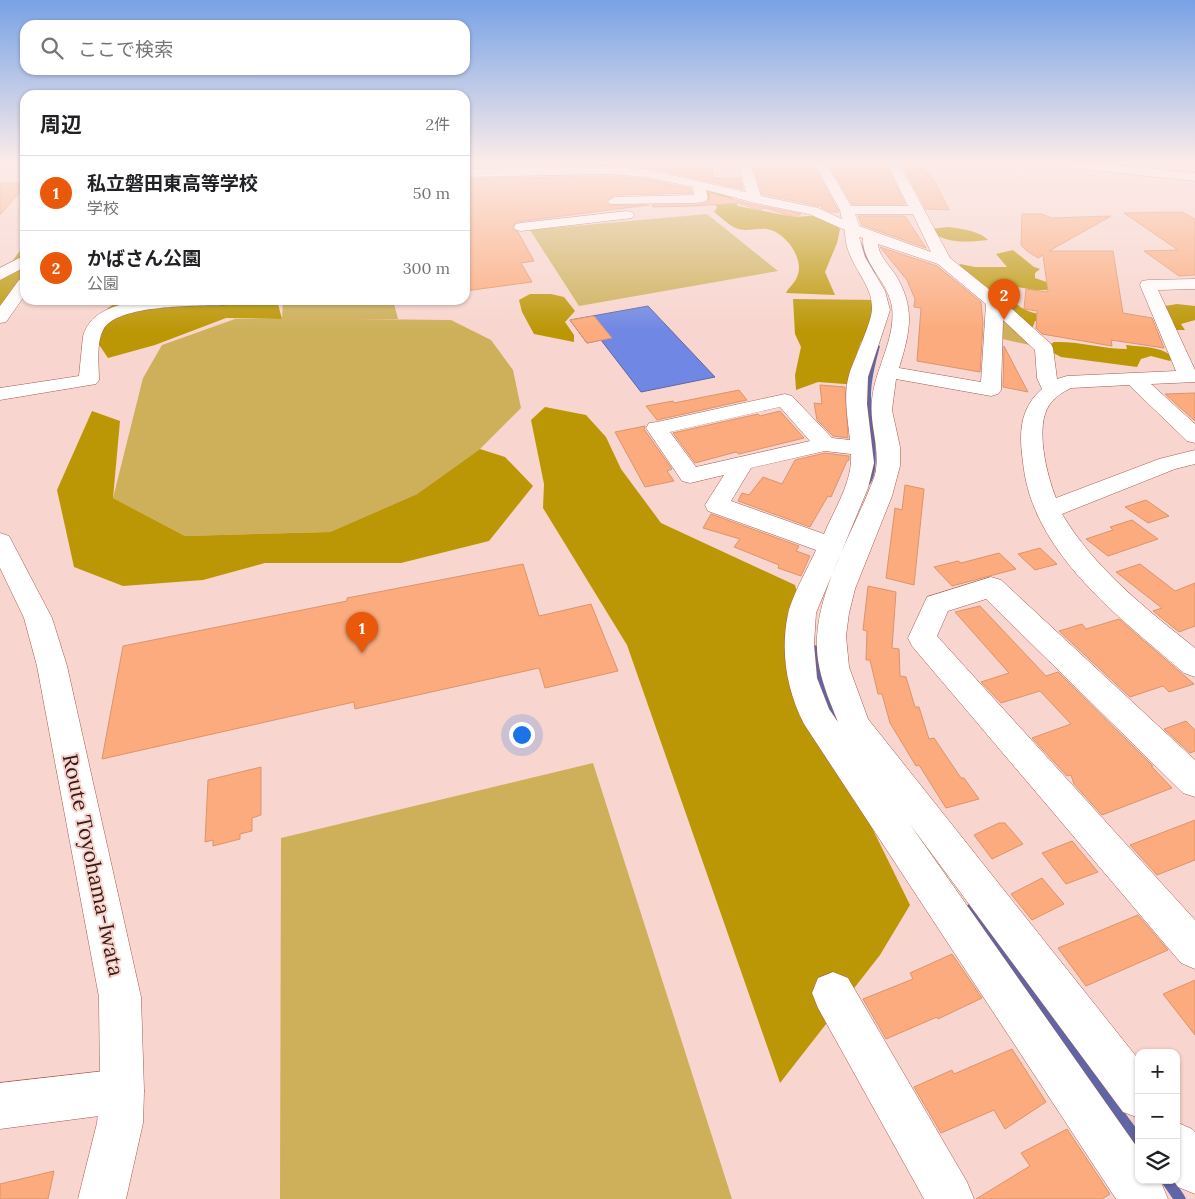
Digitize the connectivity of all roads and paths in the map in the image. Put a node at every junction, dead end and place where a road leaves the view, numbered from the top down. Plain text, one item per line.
1 (605, 219) edge
2 (839, 219) edge
3 (853, 219) edge
4 (879, 219) edge
5 (923, 219) edge
6 (856, 224) junction
7 (521, 226) dead end
8 (944, 261) junction
9 (20, 263) edge
10 (0, 275) edge
11 (1195, 284) edge
12 (20, 290) edge
13 (995, 303) junction
14 (144, 305) edge
15 (0, 318) edge
16 (884, 338) junction
17 (889, 372) junction
18 (1192, 376) edge
19 (1134, 379) junction
20 (1052, 389) junction
21 (0, 394) edge
22 (1195, 436) edge
23 (825, 444) junction
24 (861, 448) junction
25 (1195, 457) edge
26 (744, 463) junction
27 (1048, 510) junction
28 (0, 542) edge
29 (831, 546) junction
30 (830, 581) junction
31 (1195, 665) edge
32 (1195, 782) edge
33 (1195, 949) edge
34 (833, 993) dead end
35 (122, 1092) junction
36 (1137, 1094) edge
37 (0, 1106) edge
38 (102, 1199) edge
39 (950, 1199) edge
40 (1144, 1199) edge

1 - 7 street
2 - 6 street
3 - 6 street
4 - 6 street
5 - 8 street
6 - 8 street
6 - 16 street
8 - 13 street
9 - 10 street
11 - 18 street
12 - 15 street
13 - 17 street
13 - 20 street
14 - 21 street
16 - 17 street
16 - 24 street
17 - 30 street
18 - 19 street
19 - 20 street
19 - 22 street
20 - 27 street
23 - 24 street
23 - 26 street
23 - 26 street
24 - 29 street
25 - 27 street
26 - 29 street
27 - 31 street
28 - 35 street, Route Toyohama-Iwata
29 - 30 street
30 - 36 street
30 - 40 street
32 - 33 street
34 - 39 street
35 - 37 street
35 - 38 street, Route Toyohama-Iwata

